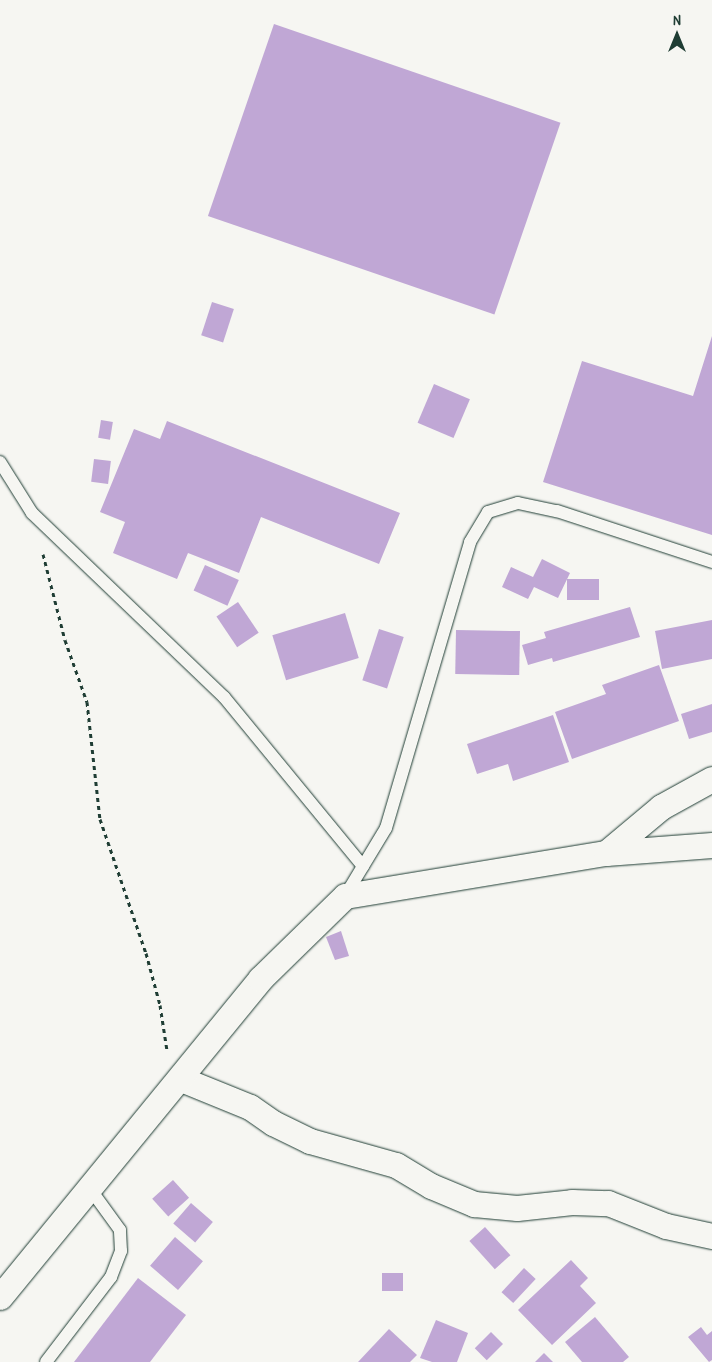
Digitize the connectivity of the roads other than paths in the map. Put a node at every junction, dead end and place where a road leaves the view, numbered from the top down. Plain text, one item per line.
1 (0, 462) edge
2 (712, 562) edge
3 (712, 779) edge
4 (712, 845) edge
5 (606, 853) junction
6 (363, 866) junction
7 (345, 896) junction
8 (181, 1079) junction
9 (88, 1186) junction
10 (712, 1236) edge
11 (0, 1297) edge
12 (46, 1362) edge

1 - 6 lane
2 - 6 lane
3 - 5 street
4 - 5 street
5 - 7 street
6 - 7 lane
7 - 8 street
8 - 9 street
8 - 10 street
9 - 11 street
9 - 12 lane

